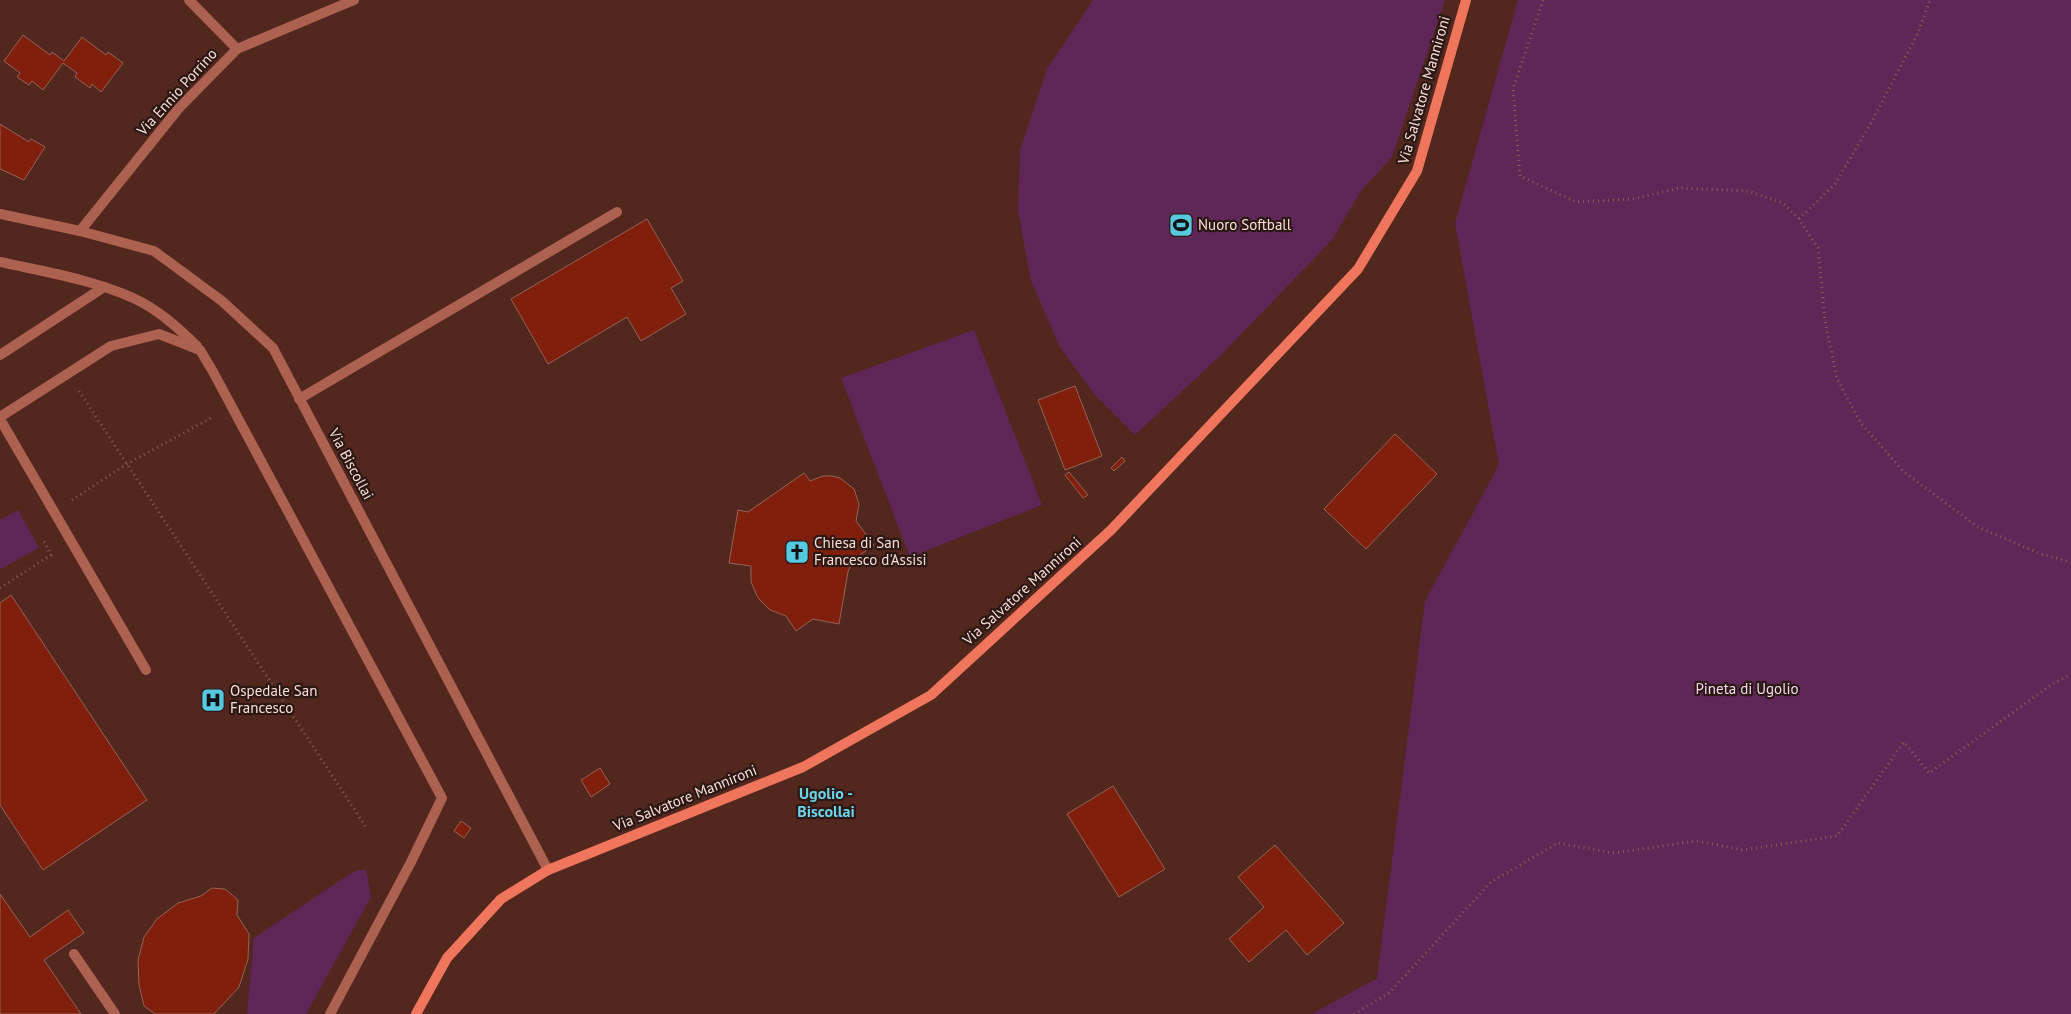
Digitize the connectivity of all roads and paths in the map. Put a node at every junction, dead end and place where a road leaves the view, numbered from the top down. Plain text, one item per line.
1 (189, 0) edge
2 (354, 0) edge
3 (1466, 0) edge
4 (1543, 0) edge
5 (1930, 0) edge
6 (237, 49) junction
7 (617, 212) dead end
8 (0, 214) edge
9 (1799, 219) junction
10 (80, 231) junction
11 (0, 262) edge
12 (104, 287) junction
13 (200, 350) junction
14 (0, 355) edge
15 (68, 374) junction
16 (299, 399) junction
17 (231, 407) junction
18 (0, 418) edge
19 (127, 464) junction
20 (54, 512) junction
21 (43, 540) dead end
22 (2071, 562) edge
23 (0, 588) edge
24 (146, 670) dead end
25 (2071, 674) edge
26 (366, 827) dead end
27 (548, 870) junction
28 (74, 954) dead end
29 (115, 1014) edge
30 (330, 1014) edge
31 (416, 1014) edge
32 (1354, 1014) edge

1 - 6 street
2 - 6 street, Via Ennio Porrino
3 - 27 street, Via Salvatore Mannironi
4 - 9 path
5 - 9 path
6 - 10 street, Via Ennio Porrino
7 - 16 street
8 - 10 street, Via Biscollai
9 - 22 path
10 - 16 street, Via Biscollai
11 - 12 street
12 - 13 street
12 - 14 street
13 - 15 street
13 - 17 street
15 - 18 street
15 - 19 path
16 - 27 street, Via Biscollai
17 - 19 path
17 - 30 street
18 - 20 street
19 - 20 path
19 - 26 path
20 - 24 street
21 - 23 path
25 - 32 path
27 - 31 street, Via Salvatore Mannironi
28 - 29 street

